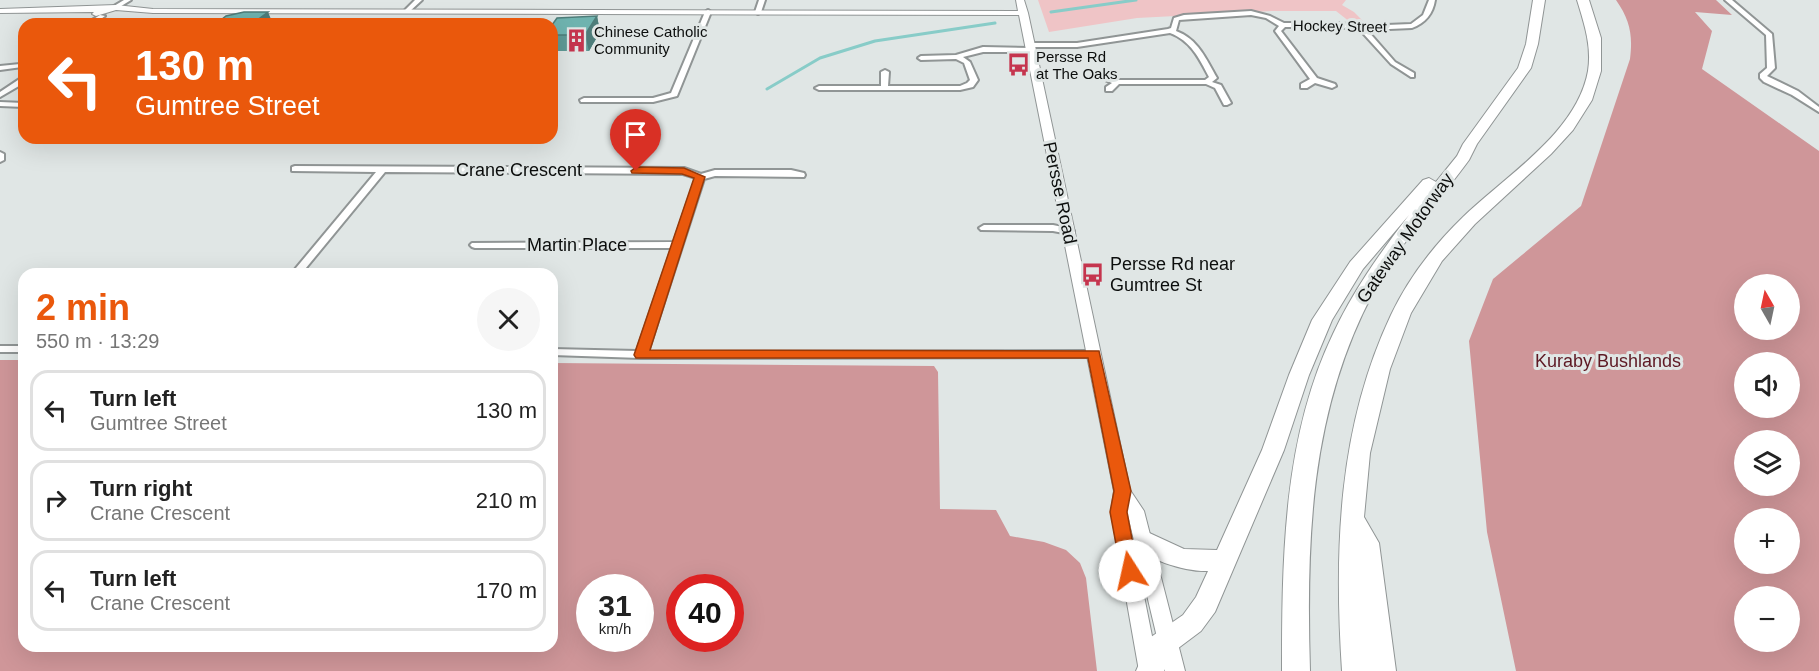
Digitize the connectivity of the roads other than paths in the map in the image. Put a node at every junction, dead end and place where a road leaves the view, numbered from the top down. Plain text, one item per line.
1 (128, 0) edge
2 (418, 0) edge
3 (522, 0) edge
4 (762, 0) edge
5 (1020, 0) edge
6 (1432, 0) edge
7 (1539, 0) edge
8 (1583, 0) edge
9 (1728, 0) edge
10 (0, 11) edge
11 (407, 11) junction
12 (109, 12) junction
13 (513, 12) junction
14 (708, 12) junction
15 (758, 12) junction
16 (1024, 13) junction
17 (99, 18) edge
18 (1283, 25) junction
19 (1362, 28) junction
20 (1170, 31) junction
21 (1030, 48) junction
22 (957, 57) junction
23 (921, 58) dead end
24 (18, 67) edge
25 (0, 68) edge
26 (885, 72) dead end
27 (1411, 75) dead end
28 (1103, 76) dead end
29 (1314, 80) junction
30 (1117, 82) junction
31 (1207, 82) junction
32 (18, 84) edge
33 (1304, 86) dead end
34 (1332, 86) dead end
35 (819, 88) dead end
36 (884, 88) junction
37 (1109, 89) dead end
38 (0, 95) edge
39 (584, 100) dead end
40 (1227, 103) dead end
41 (0, 105) edge
42 (18, 105) edge
43 (1819, 110) edge
44 (1470, 144) junction
45 (0, 154) edge
46 (0, 160) edge
47 (295, 169) dead end
48 (381, 171) junction
49 (801, 175) dead end
50 (700, 177) junction
51 (984, 228) dead end
52 (1069, 231) junction
53 (475, 245) dead end
54 (678, 246) junction
55 (301, 268) edge
56 (0, 349) edge
57 (18, 349) edge
58 (558, 352) edge
59 (1094, 354) junction
60 (641, 355) junction
61 (1122, 491) junction
62 (1352, 516) junction
63 (1144, 541) junction
64 (1226, 559) junction
65 (1169, 638) junction
66 (1158, 671) edge
67 (1296, 671) edge
68 (1356, 671) edge
69 (1382, 671) edge

1 - 12 street
2 - 11 street
3 - 13 street
4 - 15 street
5 - 16 street, Persse Road
6 - 19 street, Hockey Street
7 - 44 highway, Gateway Motorway
8 - 62 highway, Gateway Motorway
9 - 43 street
10 - 12 street
11 - 12 street
11 - 13 street
12 - 17 street
13 - 14 street
14 - 15 street
14 - 39 street
15 - 16 street
16 - 21 street, Persse Road
18 - 19 street, Hockey Street
18 - 20 street, Hockey Street
18 - 29 street
19 - 27 street
20 - 21 street, Hockey Street
20 - 31 street
21 - 22 street, Hockey Street
21 - 52 street, Persse Road
22 - 23 street, Hockey Street
22 - 36 street
24 - 25 street
26 - 36 street
28 - 30 street
29 - 33 street
29 - 34 street
30 - 31 street
30 - 37 street
31 - 40 street
32 - 38 street
35 - 36 street
41 - 42 street
44 - 64 highway
44 - 67 highway, Gateway Motorway
45 - 46 street
47 - 48 street, Crane Crescent
48 - 50 street, Crane Crescent
48 - 55 street
49 - 50 street, Crane Crescent
50 - 54 street
51 - 52 street
52 - 59 street, Persse Road
53 - 54 street, Martin Place
54 - 60 street
56 - 57 street
58 - 60 street
59 - 60 street
59 - 61 street, Persse Road
61 - 63 street, Persse Road
61 - 66 street, Persse Road
62 - 68 highway, Gateway Motorway
62 - 69 highway
63 - 64 highway
63 - 65 street, Persse Road
64 - 65 highway
65 - 66 highway

